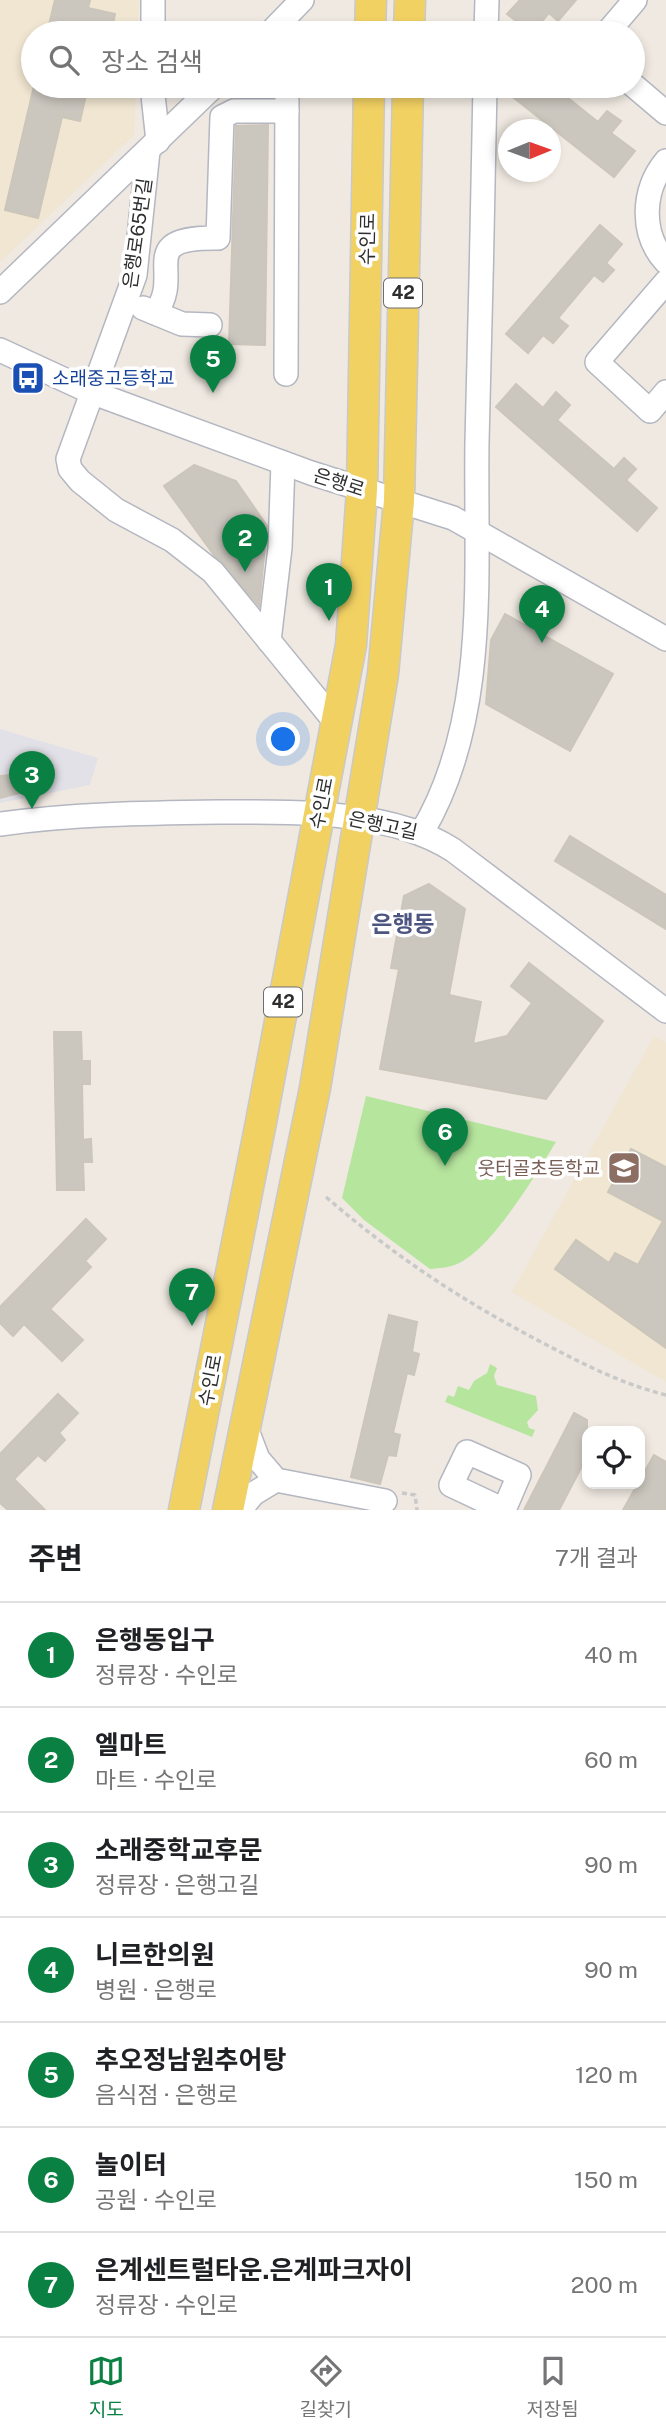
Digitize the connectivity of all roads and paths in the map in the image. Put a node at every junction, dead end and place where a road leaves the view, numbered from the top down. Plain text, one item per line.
1 (153, 0) edge
2 (302, 0) edge
3 (370, 0) edge
4 (410, 0) edge
5 (487, 0) edge
6 (635, 0) edge
7 (153, 21) edge
8 (284, 21) edge
9 (370, 21) edge
10 (410, 21) edge
11 (486, 21) edge
12 (617, 21) edge
13 (645, 95) edge
14 (152, 98) edge
15 (202, 98) edge
16 (282, 98) edge
17 (369, 98) edge
18 (408, 98) edge
19 (485, 98) edge
20 (276, 111) junction
21 (666, 113) edge
22 (153, 146) junction
23 (666, 161) edge
24 (666, 262) edge
25 (666, 282) edge
26 (0, 292) edge
27 (127, 301) junction
28 (155, 313) junction
29 (210, 325) dead end
30 (0, 350) edge
31 (286, 374) dead end
32 (91, 392) junction
33 (666, 393) edge
34 (283, 463) junction
35 (362, 490) junction
36 (399, 501) junction
37 (475, 531) junction
38 (666, 639) edge
39 (269, 641) junction
40 (337, 724) junction
41 (319, 812) junction
42 (360, 820) junction
43 (0, 824) edge
44 (422, 832) junction
45 (666, 1011) edge
46 (326, 1197) dead end
47 (666, 1395) edge
48 (246, 1428) junction
49 (276, 1480) junction
50 (324, 1491) junction
51 (385, 1501) dead end
52 (184, 1510) edge
53 (228, 1510) edge
54 (240, 1510) edge
55 (352, 1510) edge

1 - 7 street
2 - 8 street
3 - 9 main road
4 - 10 main road
5 - 11 street
6 - 12 street
13 - 21 street
14 - 22 street, 은행로65번길
15 - 22 street
16 - 20 street
17 - 35 main road, 수인로 / 42
18 - 36 main road, 수인로 / 42
19 - 37 street
20 - 28 street
20 - 31 street
22 - 26 street
22 - 27 street, 은행로65번길
23 - 24 street
25 - 33 street
27 - 28 street
27 - 32 street, 은행로65번길
28 - 29 street
30 - 32 street, 은행로
32 - 34 street, 은행로
32 - 39 street, 은행로65번길
34 - 35 street, 은행로
34 - 39 street
35 - 36 street, 은행로
35 - 40 main road, 수인로 / 42
36 - 37 street, 은행로
36 - 42 main road, 수인로 / 42
37 - 38 street, 은행로
37 - 44 street
39 - 40 street
40 - 41 main road, 수인로 / 42
41 - 42 street, 은행고길
41 - 43 street, 은행고길
41 - 52 main road, 수인로 / 42
42 - 44 street, 은행고길
42 - 48 main road, 수인로 / 42
44 - 45 street, 은행고길
46 - 47 path
48 - 49 street
48 - 53 main road, 수인로 / 42
49 - 50 street
49 - 54 street
50 - 51 street
50 - 55 street

